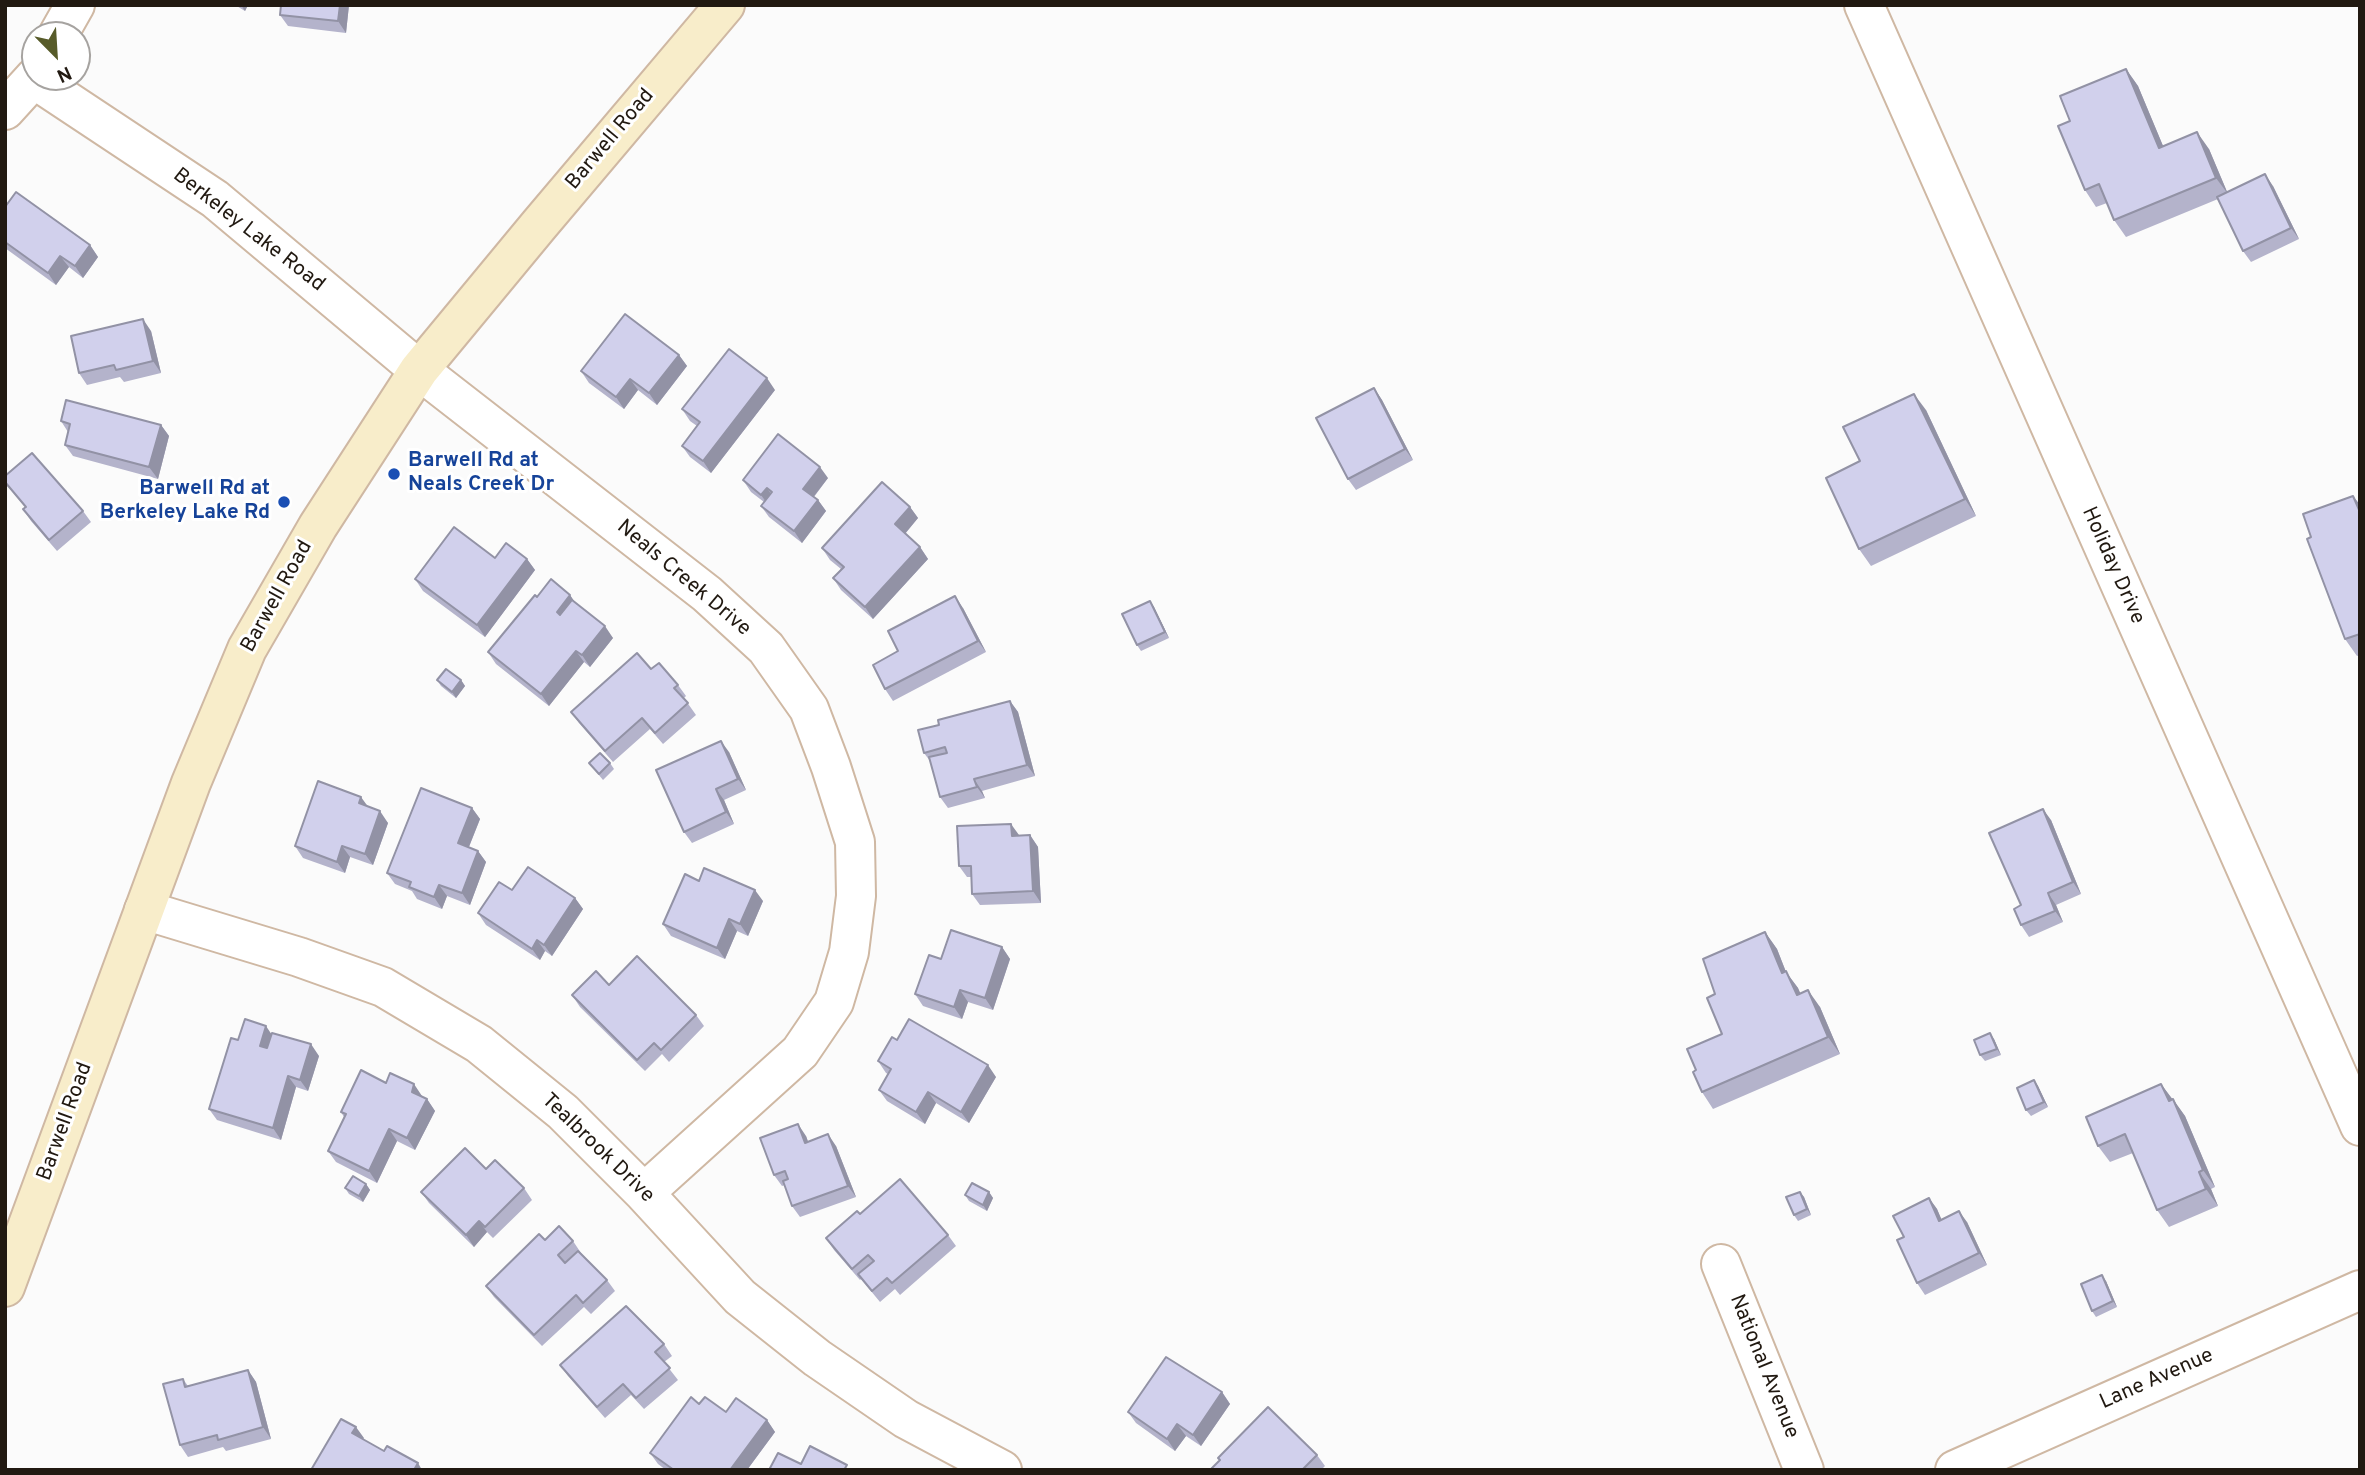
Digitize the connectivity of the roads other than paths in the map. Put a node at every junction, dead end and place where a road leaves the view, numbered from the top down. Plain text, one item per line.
1 (75, 5) edge
2 (725, 5) edge
3 (1864, 5) edge
4 (66, 21) edge
5 (22, 91) edge
6 (53, 91) edge
7 (5, 110) edge
8 (419, 370) junction
9 (144, 910) junction
10 (2360, 1126) edge
11 (644, 1193) junction
12 (1721, 1264) dead end
13 (5, 1287) edge
14 (2360, 1290) edge
15 (1002, 1470) edge
16 (1804, 1470) edge
17 (1955, 1470) edge

1 - 4 street
2 - 8 street, Barwell Road
3 - 10 street, Holiday Drive
5 - 7 street
6 - 8 street, Berkeley Lake Road
8 - 9 street, Barwell Road
8 - 11 street, Neals Creek Drive
9 - 11 street, Tealbrook Drive
9 - 13 street, Barwell Road
11 - 15 street, Tealbrook Drive
12 - 16 street, National Avenue
14 - 17 street, Lane Avenue

